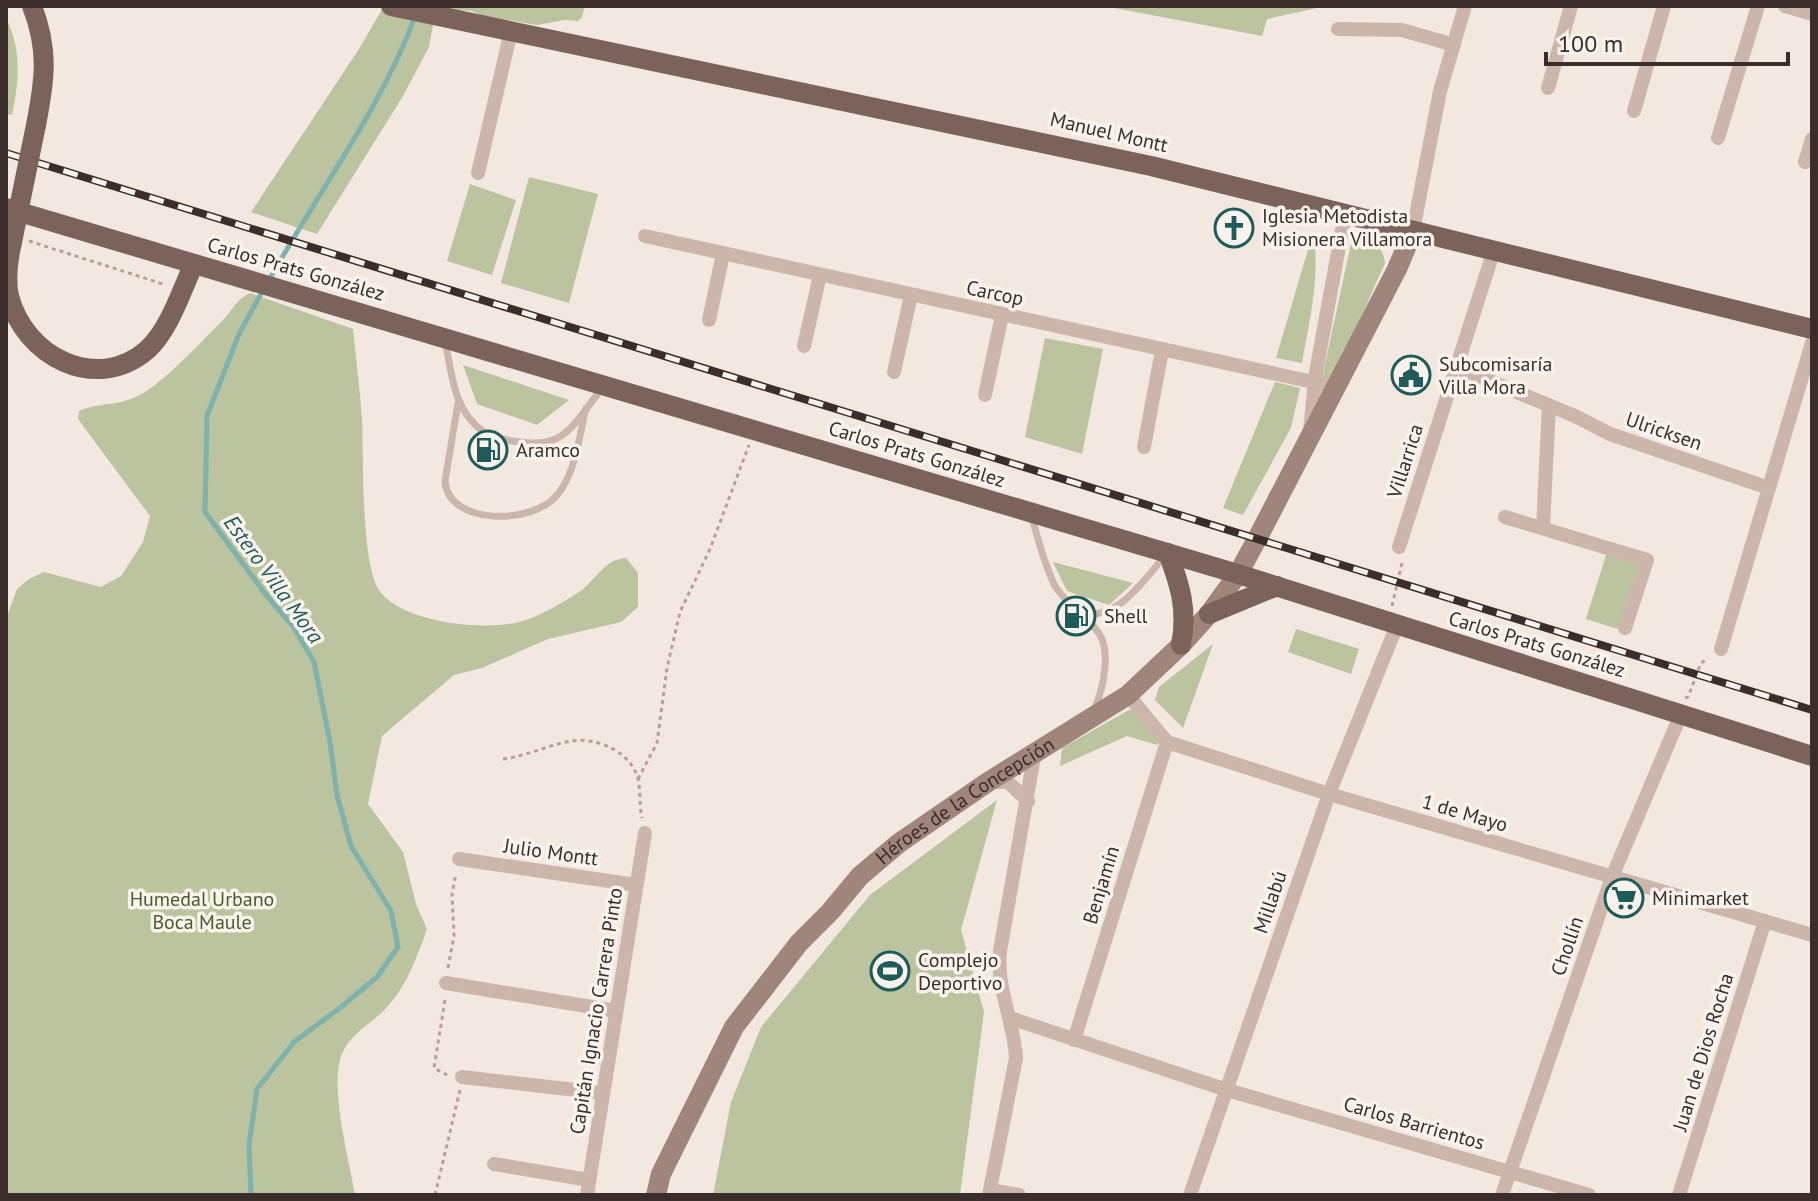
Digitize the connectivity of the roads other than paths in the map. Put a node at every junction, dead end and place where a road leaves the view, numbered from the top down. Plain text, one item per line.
1 (32, 6) edge
2 (1465, 6) edge
3 (1571, 6) edge
4 (1664, 6) edge
5 (1758, 6) edge
6 (1785, 6) edge
7 (396, 7) edge
8 (1812, 14) edge
9 (1338, 29) dead end
10 (511, 31) junction
11 (1454, 45) junction
12 (1548, 88) dead end
13 (1634, 111) dead end
14 (1718, 138) dead end
15 (1812, 139) edge
16 (1805, 162) dead end
17 (478, 173) dead end
18 (6, 208) edge
19 (1345, 214) junction
20 (1413, 231) junction
21 (645, 236) dead end
22 (12, 250) edge
23 (1494, 250) junction
24 (723, 254) junction
25 (194, 264) junction
26 (820, 275) junction
27 (911, 295) junction
28 (1002, 315) junction
29 (709, 320) dead end
30 (1812, 329) edge
31 (445, 338) junction
32 (1812, 343) edge
33 (804, 346) dead end
34 (1162, 350) junction
35 (1456, 367) junction
36 (894, 372) dead end
37 (1314, 384) junction
38 (604, 386) junction
39 (1336, 387) junction
40 (985, 395) dead end
41 (458, 403) junction
42 (1549, 405) junction
43 (586, 408) junction
44 (484, 432) dead end
45 (1309, 437) junction
46 (503, 439) dead end
47 (1144, 447) dead end
48 (1769, 488) junction
49 (1030, 512) junction
50 (1505, 517) dead end
51 (1543, 528) junction
52 (1399, 547) road end
53 (1168, 553) junction
54 (1238, 574) junction
55 (1277, 586) junction
56 (1077, 612) junction
57 (1209, 614) junction
58 (1387, 622) junction
59 (1625, 628) dead end
60 (1181, 645) junction
61 (1721, 649) road end
62 (1128, 695) junction
63 (1674, 712) junction
64 (1089, 721) junction
65 (1167, 742) junction
66 (1035, 751) junction
67 (1812, 756) edge
68 (988, 782) junction
69 (1329, 794) junction
70 (1028, 801) junction
71 (645, 833) road end
72 (459, 859) road end
73 (1612, 877) junction
74 (636, 885) junction
75 (1765, 921) junction
76 (1812, 935) edge
77 (446, 983) road end
78 (616, 1011) junction
79 (1010, 1018) junction
80 (1074, 1040) junction
81 (462, 1077) road end
82 (1227, 1090) junction
83 (603, 1093) junction
84 (494, 1164) dead end
85 (1510, 1172) junction
86 (588, 1187) edge
87 (989, 1192) edge
88 (656, 1195) edge
89 (1019, 1195) edge
90 (1190, 1195) edge
91 (1502, 1195) edge
92 (1589, 1195) edge
93 (1679, 1195) edge

1 - 22 main road, bridge
2 - 11 street, Héroes de la Concepción
3 - 12 street
4 - 13 street
5 - 14 street
6 - 8 street
7 - 10 main road, Manuel Montt
9 - 11 street
10 - 17 street
10 - 19 main road, Manuel Montt
11 - 20 street, Héroes de la Concepción
15 - 16 street
18 - 25 main road, Carlos Prats González
19 - 20 main road, Manuel Montt
19 - 37 street, Héroes de la Concepción
20 - 23 main road, Manuel Montt
20 - 39 street, Héroes de la Concepción
21 - 24 street, Carcop
22 - 25 main road
23 - 30 main road, Manuel Montt
23 - 35 street, Villarrica
24 - 26 street, Carcop
24 - 29 street
25 - 31 main road, Carlos Prats González
26 - 27 street, Carcop
26 - 33 street
27 - 28 street, Carcop
27 - 36 street
28 - 34 street, Carcop
28 - 40 street
31 - 38 main road, Carlos Prats González
31 - 41 lane
32 - 48 street
34 - 37 street, Carcop
34 - 47 street
35 - 42 street, Ulricksen
35 - 52 street, Villarrica
37 - 39 street, Carcop
37 - 45 street, Héroes de la Concepción
38 - 43 lane
38 - 49 main road, Carlos Prats González
39 - 45 street, Héroes de la Concepción
41 - 43 lane
41 - 44 lane
42 - 48 street, Ulricksen
42 - 51 street
43 - 46 lane
45 - 54 street, Héroes de la Concepción
48 - 61 street
49 - 53 main road, Carlos Prats González
49 - 56 lane
50 - 51 street
51 - 59 street
53 - 54 main road, Carlos Prats González
53 - 56 lane
53 - 60 main road
54 - 55 main road, Carlos Prats González
54 - 57 street, Héroes de la Concepción
55 - 57 main road
55 - 58 main road, Carlos Prats González
56 - 64 lane
57 - 60 street, Héroes de la Concepción
58 - 63 main road, Carlos Prats González
58 - 69 street, Millabú
60 - 62 street, Héroes de la Concepción
62 - 64 street, Héroes de la Concepción
62 - 65 street
63 - 67 main road, Carlos Prats González
63 - 73 street, Chollín
64 - 66 street, Héroes de la Concepción
65 - 69 street, 1 de Mayo
65 - 80 street, Benjamín
66 - 68 street, Héroes de la Concepción
66 - 70 street
68 - 70 street
68 - 88 street, Héroes de la Concepción
69 - 73 street, 1 de Mayo
69 - 82 street, Millabú
70 - 79 street
71 - 74 street, Capitán Ignacio Carrera Pinto
72 - 74 street, Julio Montt
73 - 75 street, 1 de Mayo
73 - 85 street, Chollín
74 - 78 street, Capitán Ignacio Carrera Pinto
75 - 76 street, 1 de Mayo
75 - 93 street, Juan de Dios Rocha
77 - 78 street
78 - 83 street, Capitán Ignacio Carrera Pinto
79 - 80 street, Carlos Barrientos
79 - 87 street
80 - 82 street, Carlos Barrientos
81 - 83 street
82 - 85 street, Carlos Barrientos
82 - 90 street, Millabú
83 - 86 street, Capitán Ignacio Carrera Pinto
84 - 86 street
85 - 91 street, Chollín
85 - 92 street, Carlos Barrientos
87 - 89 street

